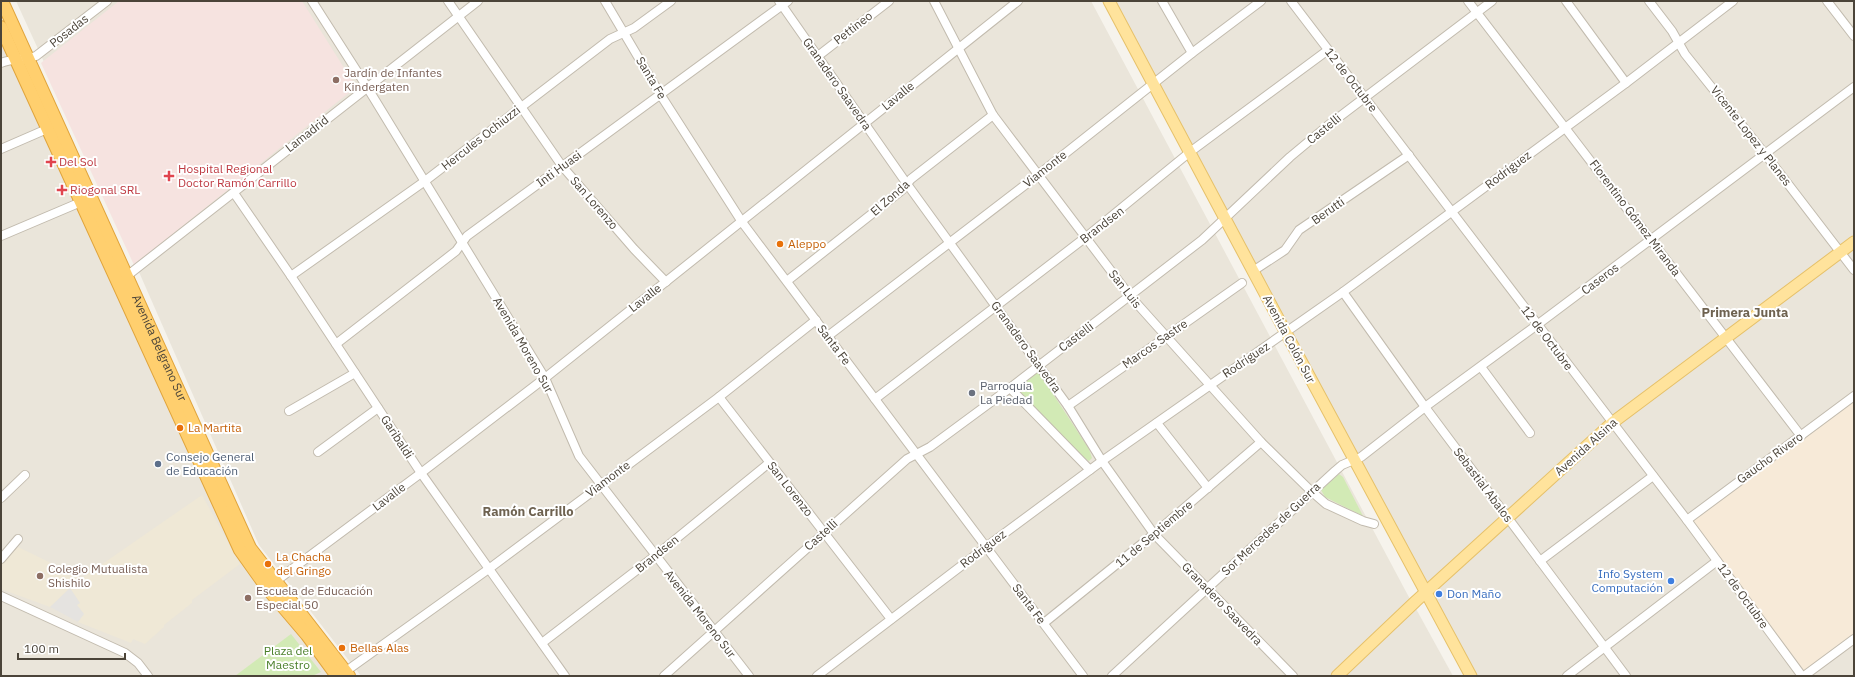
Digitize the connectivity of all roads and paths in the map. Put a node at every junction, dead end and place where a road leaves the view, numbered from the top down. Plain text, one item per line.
1 (2, 1) edge
2 (107, 1) edge
3 (312, 1) edge
4 (448, 1) edge
5 (478, 1) edge
6 (605, 1) edge
7 (671, 1) edge
8 (889, 1) edge
9 (934, 1) edge
10 (1018, 1) edge
11 (1109, 1) edge
12 (1162, 1) edge
13 (1261, 1) edge
14 (1291, 1) edge
15 (1468, 1) edge
16 (1492, 1) edge
17 (1566, 1) edge
18 (1649, 1) edge
19 (1732, 1) edge
20 (1827, 1) edge
21 (783, 3) edge
22 (1477, 12) junction
23 (458, 17) junction
24 (1, 27) edge
25 (623, 33) junction
26 (1854, 36) edge
27 (1679, 42) junction
28 (958, 48) junction
29 (1328, 50) junction
30 (1192, 53) junction
31 (818, 56) junction
32 (15, 58) junction
33 (28, 58) junction
34 (1, 63) edge
35 (1626, 83) junction
36 (1154, 84) junction
37 (367, 87) junction
38 (1854, 87) edge
39 (660, 94) junction
40 (1364, 97) junction
41 (521, 107) junction
42 (994, 115) junction
43 (865, 123) junction
44 (1565, 127) junction
45 (48, 129) junction
46 (1, 149) edge
47 (1190, 152) junction
48 (1765, 154) junction
49 (1409, 155) junction
50 (562, 166) junction
51 (1038, 175) junction
52 (425, 181) junction
53 (907, 184) junction
54 (234, 193) junction
55 (81, 202) junction
56 (1452, 213) junction
57 (1226, 219) junction
58 (742, 222) junction
59 (1, 236) edge
60 (1086, 237) junction
61 (1651, 240) junction
62 (463, 242) junction
63 (1854, 242) edge
64 (950, 243) junction
65 (1840, 252) junction
66 (1854, 270) edge
67 (1253, 271) junction
68 (291, 276) junction
69 (122, 280) junction
70 (787, 281) junction
71 (666, 282) junction
72 (1242, 283) dead end
73 (1343, 292) junction
74 (1130, 296) junction
75 (996, 306) junction
76 (816, 320) junction
77 (1538, 326) junction
78 (1286, 333) junction
79 (828, 336) junction
80 (1166, 337) junction
81 (1726, 338) junction
82 (336, 344) junction
83 (1038, 366) junction
84 (1481, 367) junction
85 (356, 373) junction
86 (545, 378) junction
87 (1209, 384) junction
88 (1010, 388) junction
89 (1854, 396) edge
90 (719, 397) junction
91 (875, 399) junction
92 (1068, 406) junction
93 (1425, 407) junction
94 (378, 408) junction
95 (289, 411) dead end
96 (1157, 423) junction
97 (1612, 423) junction
98 (1530, 433) dead end
99 (1801, 436) junction
100 (1261, 442) junction
101 (318, 452) dead end
102 (916, 454) junction
103 (1355, 460) junction
104 (1102, 461) junction
105 (769, 463) junction
106 (1342, 465) joint
107 (1090, 470) junction
108 (420, 474) junction
109 (25, 475) dead end
110 (1653, 476) junction
111 (600, 485) junction
112 (1208, 488) junction
113 (1311, 492) junction
114 (1, 498) edge
115 (1508, 518) junction
116 (1687, 520) junction
117 (1374, 524) dead end
118 (824, 532) junction
119 (1154, 534) junction
120 (18, 539) dead end
121 (986, 547) junction
122 (655, 556) junction
123 (1, 559) edge
124 (1540, 561) junction
125 (1717, 561) junction
126 (490, 568) junction
127 (271, 584) junction
128 (1207, 589) junction
129 (1426, 592) junction
130 (1, 596) edge
131 (891, 619) junction
132 (1044, 623) junction
133 (714, 631) junction
134 (1854, 638) edge
135 (542, 644) junction
136 (1605, 647) junction
137 (342, 675) edge
138 (148, 676) edge
139 (565, 676) edge
140 (664, 676) edge
141 (749, 676) edge
142 (817, 676) edge
143 (1083, 676) edge
144 (1112, 676) edge
145 (1293, 676) edge
146 (1338, 676) edge
147 (1472, 676) edge
148 (1567, 676) edge
149 (1626, 676) edge
150 (1803, 676) edge

1 - 33 highway, Avenida Belgrano Sur
2 - 33 street, Posadas
3 - 37 street, Avenida Moreno Sur
4 - 23 street, San Lorenzo
5 - 23 street, Lamadrid
6 - 25 street, Santa Fe
7 - 25 street, Hercules Ochiuzzi
8 - 31 street, Pettineo
9 - 28 street, San Luis
10 - 28 street, Lavalle
11 - 36 main road, Avenida Colón Sur
12 - 30 street
13 - 30 street, Viamonte
14 - 29 street, 12 de Octubre
15 - 22 street, Florentino Gómez Miranda
16 - 22 street, Castelli
17 - 35 street
18 - 27 street, Vicente Lopez y Planes
19 - 27 street, Rodríguez
20 - 26 street
21 - 31 street, Granadero Saavedra
21 - 39 street, Inti Huasi
22 - 40 street, Castelli
22 - 44 street, Florentino Gómez Miranda
23 - 37 street, Lamadrid
23 - 41 street, San Lorenzo
24 - 32 highway, Avenida Belgrano Sur
25 - 39 street, Santa Fe
25 - 41 street, Hercules Ochiuzzi
27 - 35 street, Rodríguez
27 - 48 street, Vicente Lopez y Planes
28 - 42 street, San Luis
28 - 43 street, Lavalle
29 - 40 street, 12 de Octubre
29 - 47 street, Brandsen
30 - 36 street, Viamonte
31 - 43 street, Granadero Saavedra
32 - 33 street
32 - 34 street
32 - 45 highway, Avenida Belgrano Sur
33 - 69 highway, Avenida Belgrano Sur
35 - 44 street, Rodríguez
36 - 47 main road, Avenida Colón Sur
36 - 51 street, Viamonte
37 - 52 street, Avenida Moreno Sur
37 - 54 street, Lamadrid
38 - 48 street, Caseros
39 - 50 street, Inti Huasi
39 - 58 street, Santa Fe
40 - 49 street, 12 de Octubre
40 - 57 street, Castelli
41 - 50 street, San Lorenzo
41 - 52 street, Hercules Ochiuzzi
42 - 51 street, San Luis
42 - 53 street, El Zonda
43 - 53 street, Granadero Saavedra
43 - 58 street, Lavalle
44 - 56 street, Rodríguez
44 - 61 street, Florentino Gómez Miranda
45 - 46 street
45 - 55 highway, Avenida Belgrano Sur
47 - 57 main road, Avenida Colón Sur
47 - 60 street, Brandsen
48 - 61 street, Caseros
48 - 65 street, Vicente Lopez y Planes
49 - 56 street, 12 de Octubre
49 - 67 street, Berutti
50 - 62 street, Inti Huasi
50 - 71 street, San Lorenzo
51 - 60 street, San Luis
51 - 64 street, Viamonte
52 - 62 street, Avenida Moreno Sur
52 - 68 street, Hercules Ochiuzzi
53 - 64 street, Granadero Saavedra
53 - 70 street, El Zonda
54 - 68 street, Garibaldi
54 - 69 street, Lamadrid
55 - 59 street
55 - 69 highway, Avenida Belgrano Sur
56 - 73 street, Rodríguez
56 - 77 street, 12 de Octubre
57 - 67 main road, Avenida Colón Sur
57 - 74 street, Castelli
58 - 70 street, Santa Fe
58 - 71 street, Lavalle
60 - 74 street, San Luis
60 - 75 street, Brandsen
61 - 77 street, Caseros
61 - 81 street, Florentino Gómez Miranda
62 - 82 street, Inti Huasi
62 - 86 street, Avenida Moreno Sur
63 - 65 main road, Avenida Alsina
64 - 75 street, Granadero Saavedra
64 - 79 street, Viamonte
65 - 66 street, Vicente Lopez y Planes
65 - 81 main road, Avenida Alsina
67 - 78 main road, Avenida Colón Sur
68 - 82 street, Garibaldi
69 - 127 highway, Avenida Belgrano Sur
70 - 76 street, Santa Fe
71 - 86 street, Lavalle
72 - 80 street, Marcos Sastre
73 - 78 street, Rodríguez
73 - 93 street, Sebastial Abalos
74 - 80 street, San Luis
74 - 83 street, Castelli
75 - 83 street, Granadero Saavedra
75 - 91 street, Brandsen
76 - 79 street, Santa Fe
76 - 90 street, Viamonte
77 - 84 street, Caseros
77 - 97 street, 12 de Octubre
78 - 87 street, Rodríguez
78 - 103 main road, Avenida Colón Sur
79 - 91 street, Santa Fe
80 - 87 street, San Luis
80 - 92 street, Marcos Sastre
81 - 97 main road, Avenida Alsina
81 - 99 street, Florentino Gómez Miranda
82 - 85 street, Garibaldi
83 - 88 street, Castelli
83 - 92 street, Granadero Saavedra
84 - 93 street, Caseros
84 - 98 street
85 - 94 street, Garibaldi
85 - 95 street
86 - 108 street, Lavalle
86 - 111 street, Avenida Moreno Sur
87 - 96 street, Rodríguez
87 - 100 street, San Luis
88 - 102 street, Castelli
88 - 107 street
89 - 99 street, Gaucho Rivero
90 - 105 street, San Lorenzo
90 - 111 street, Viamonte
91 - 102 street, Santa Fe
92 - 104 street, Granadero Saavedra
93 - 103 street, Caseros
93 - 115 street, Sebastial Abalos
94 - 101 street
94 - 108 street, Garibaldi
96 - 104 street, Rodríguez
96 - 112 street
97 - 110 street, 12 de Octubre
97 - 115 main road, Avenida Alsina
99 - 116 street, Gaucho Rivero
100 - 112 street, 11 de Septiembre
100 - 113 street, San Luis
102 - 118 street, Castelli
102 - 121 street, Santa Fe
103 - 106 street, Caseros
103 - 129 main road, Avenida Colón Sur
104 - 107 street, Rodríguez
104 - 119 street, Granadero Saavedra
105 - 118 street, San Lorenzo
105 - 122 street, Brandsen
106 - 113 street, Sor Mercedes de Guerra
107 - 121 street, Rodríguez
108 - 126 street, Garibaldi
108 - 127 street, Lavalle
109 - 114 street
110 - 116 street, 12 de Octubre
110 - 124 street
111 - 122 street, Avenida Moreno Sur
111 - 126 street, Viamonte
112 - 119 street, 11 de Septiembre
113 - 117 street, San Luis
113 - 128 street, Sor Mercedes de Guerra
115 - 124 street, Sebastial Abalos
115 - 129 main road, Avenida Alsina
116 - 125 street, 12 de Octubre
118 - 131 street, San Lorenzo
118 - 133 street, Castelli
119 - 128 street, Granadero Saavedra
119 - 132 street, 11 de Septiembre
120 - 123 street
121 - 131 street, Rodríguez
121 - 132 street, Santa Fe
122 - 133 street, Avenida Moreno Sur
122 - 135 street, Brandsen
124 - 136 street, Sebastial Abalos
125 - 136 street
125 - 150 street, 12 de Octubre
126 - 135 street, Garibaldi
126 - 137 street, Viamonte
127 - 137 highway, Avenida Belgrano Sur
128 - 144 street, Sor Mercedes de Guerra
128 - 145 street, Granadero Saavedra
129 - 146 main road, Avenida Alsina
129 - 147 main road, Avenida Colón Sur
130 - 138 street
131 - 142 street, Rodríguez
132 - 143 street, Santa Fe
133 - 140 street, Castelli
133 - 141 street, Avenida Moreno Sur
134 - 150 street
135 - 139 street, Garibaldi
136 - 148 street
136 - 149 street, Sebastial Abalos

